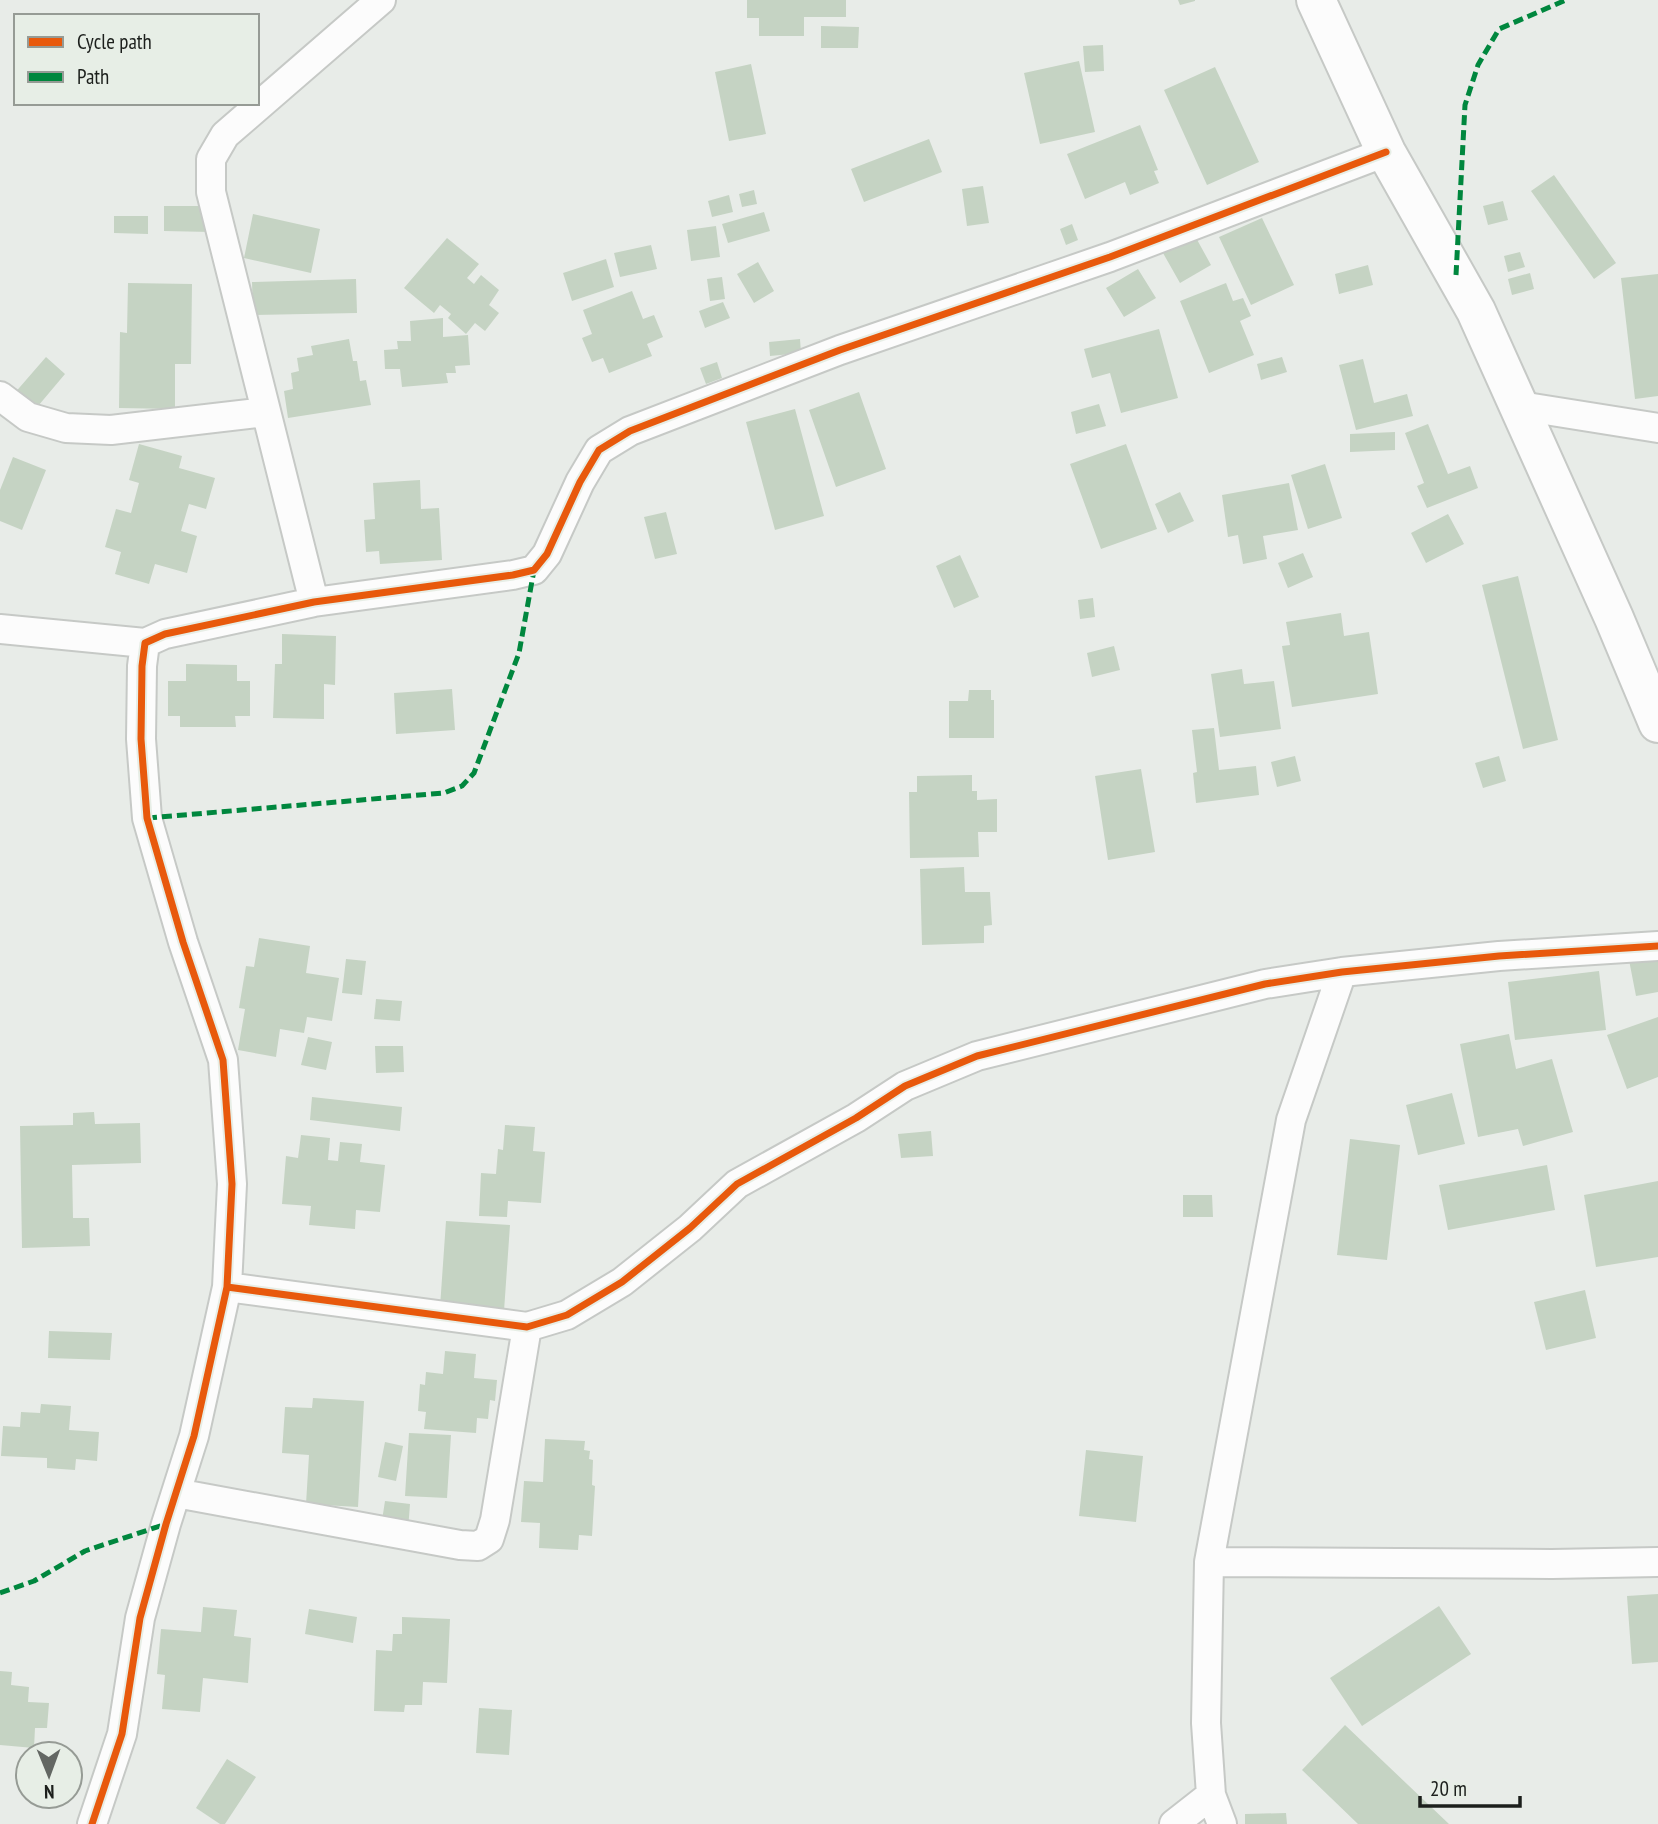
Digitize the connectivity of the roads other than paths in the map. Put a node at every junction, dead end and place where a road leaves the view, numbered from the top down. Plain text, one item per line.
1 (381, 0) edge
2 (1316, 0) edge
3 (1386, 152) junction
4 (0, 396) edge
5 (1520, 406) junction
6 (266, 412) junction
7 (1658, 428) edge
8 (313, 602) junction
9 (0, 629) edge
10 (145, 643) junction
11 (1658, 723) edge
12 (1658, 946) edge
13 (1342, 972) junction
14 (227, 1287) junction
15 (527, 1327) junction
16 (176, 1493) junction
17 (1209, 1562) junction
18 (1658, 1562) edge
19 (1212, 1795) junction
20 (92, 1824) edge
21 (1174, 1824) edge
22 (1222, 1824) edge

1 - 6 street
2 - 3 street
3 - 5 street
3 - 8 street
4 - 6 street
5 - 7 street
5 - 11 street
6 - 8 street
8 - 10 street
9 - 10 street
10 - 14 street
12 - 13 street
13 - 15 street
13 - 17 street
14 - 15 street
14 - 16 street
15 - 16 street
16 - 20 street
17 - 18 street
17 - 19 street
19 - 21 street
19 - 22 street

